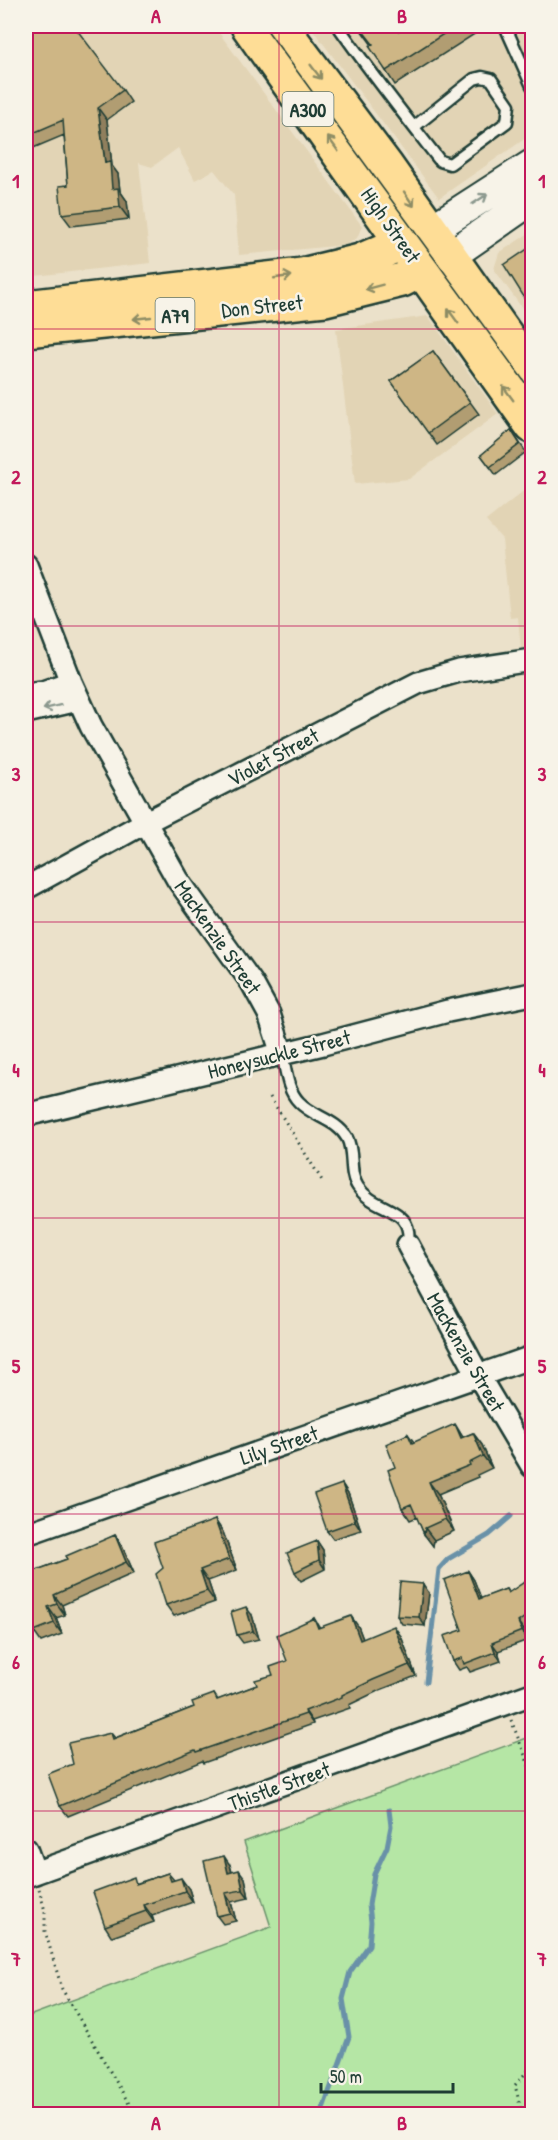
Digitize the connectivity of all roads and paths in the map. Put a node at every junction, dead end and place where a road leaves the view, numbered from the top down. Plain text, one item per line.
1 (248, 26) edge
2 (281, 26) edge
3 (338, 26) edge
4 (505, 26) edge
5 (532, 87) edge
6 (414, 127) junction
7 (532, 165) edge
8 (532, 199) edge
9 (417, 237) junction
10 (436, 263) junction
11 (26, 307) edge
12 (26, 330) edge
13 (532, 372) edge
14 (532, 426) edge
15 (26, 566) edge
16 (532, 660) edge
17 (74, 691) junction
18 (26, 694) edge
19 (26, 712) edge
20 (146, 822) junction
21 (26, 888) edge
22 (532, 994) edge
23 (282, 1054) junction
24 (270, 1097) dead end
25 (26, 1115) edge
26 (323, 1182) dead end
27 (408, 1245) joint
28 (532, 1357) edge
29 (478, 1375) junction
30 (532, 1466) edge
31 (26, 1534) edge
32 (532, 1694) edge
33 (504, 1704) junction
34 (532, 1773) edge
35 (26, 1849) edge
36 (30, 1875) edge
37 (532, 2066) edge
38 (135, 2115) edge
39 (522, 2115) edge

9 -> 1 highway, High Street / A300
2 -> 9 highway, High Street / A300
3 - 6 lane
4 - 5 lane
6 - 6 lane
9 -> 7 main road
8 - 10 main road
9 - 10 highway, High Street / A300
11 -> 9 highway, Don Street / A79
10 -> 12 highway, Don Street / A79
10 - 13 highway, High Street
14 -> 10 highway, High Street
15 - 17 street, MacKenzie Street
16 - 20 street, Violet Street
17 - 18 street
17 -> 19 street
17 - 20 street, MacKenzie Street
20 - 21 street, Violet Street
20 - 23 street, MacKenzie Street
22 - 23 street, Honeysuckle Street
23 - 25 street, Honeysuckle Street
23 - 27 lane, MacKenzie Street
24 - 26 path
27 - 29 street, MacKenzie Street
28 - 29 street, Lily Street
29 - 30 street, MacKenzie Street
29 - 31 street, Lily Street
32 - 33 street, Thistle Street
33 - 34 path
33 - 36 street, Thistle Street
35 - 36 street
36 - 38 path
37 - 39 path

